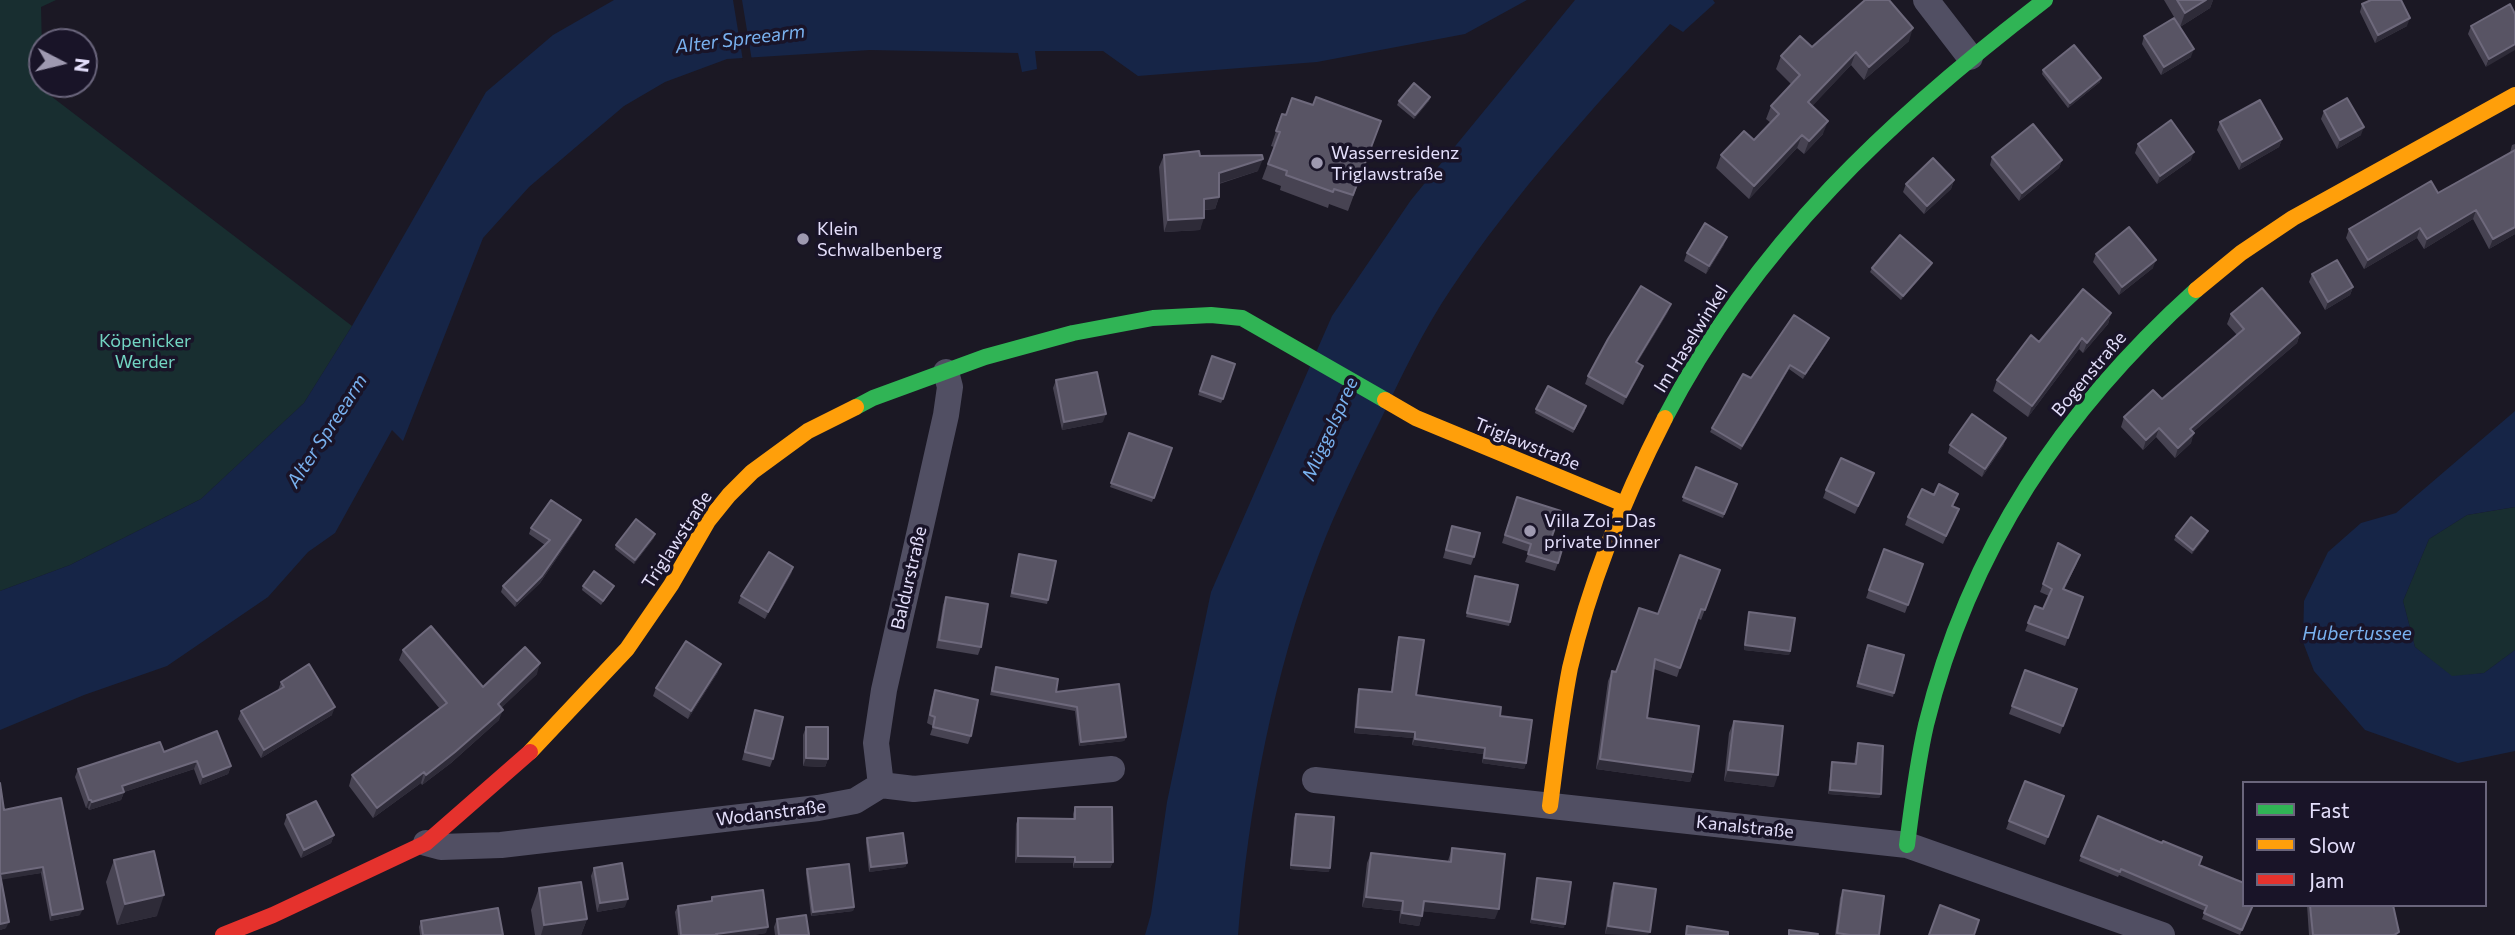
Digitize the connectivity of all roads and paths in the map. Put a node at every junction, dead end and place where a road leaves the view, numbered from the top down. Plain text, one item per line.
1 (1926, 0) edge
2 (2045, 0) edge
3 (1970, 57) junction
4 (2515, 95) edge
5 (946, 372) junction
6 (1624, 504) junction
7 (1112, 769) dead end
8 (1315, 779) dead end
9 (881, 785) junction
10 (1550, 806) junction
11 (426, 843) junction
12 (1907, 845) junction
13 (223, 935) edge
14 (2162, 935) edge

1 - 3 street
2 - 3 street, Im Haselwinkel
3 - 6 street, Im Haselwinkel
4 - 12 street, Bogenstraße
5 - 6 street, Triglawstraße
5 - 9 street, Baldurstraße
5 - 11 street, Triglawstraße
6 - 10 street, Im Haselwinkel
7 - 9 street
8 - 10 street, Kanalstraße
9 - 11 street, Wodanstraße
10 - 12 street, Kanalstraße
11 - 13 street, Triglawstraße
12 - 14 street, Kanalstraße

